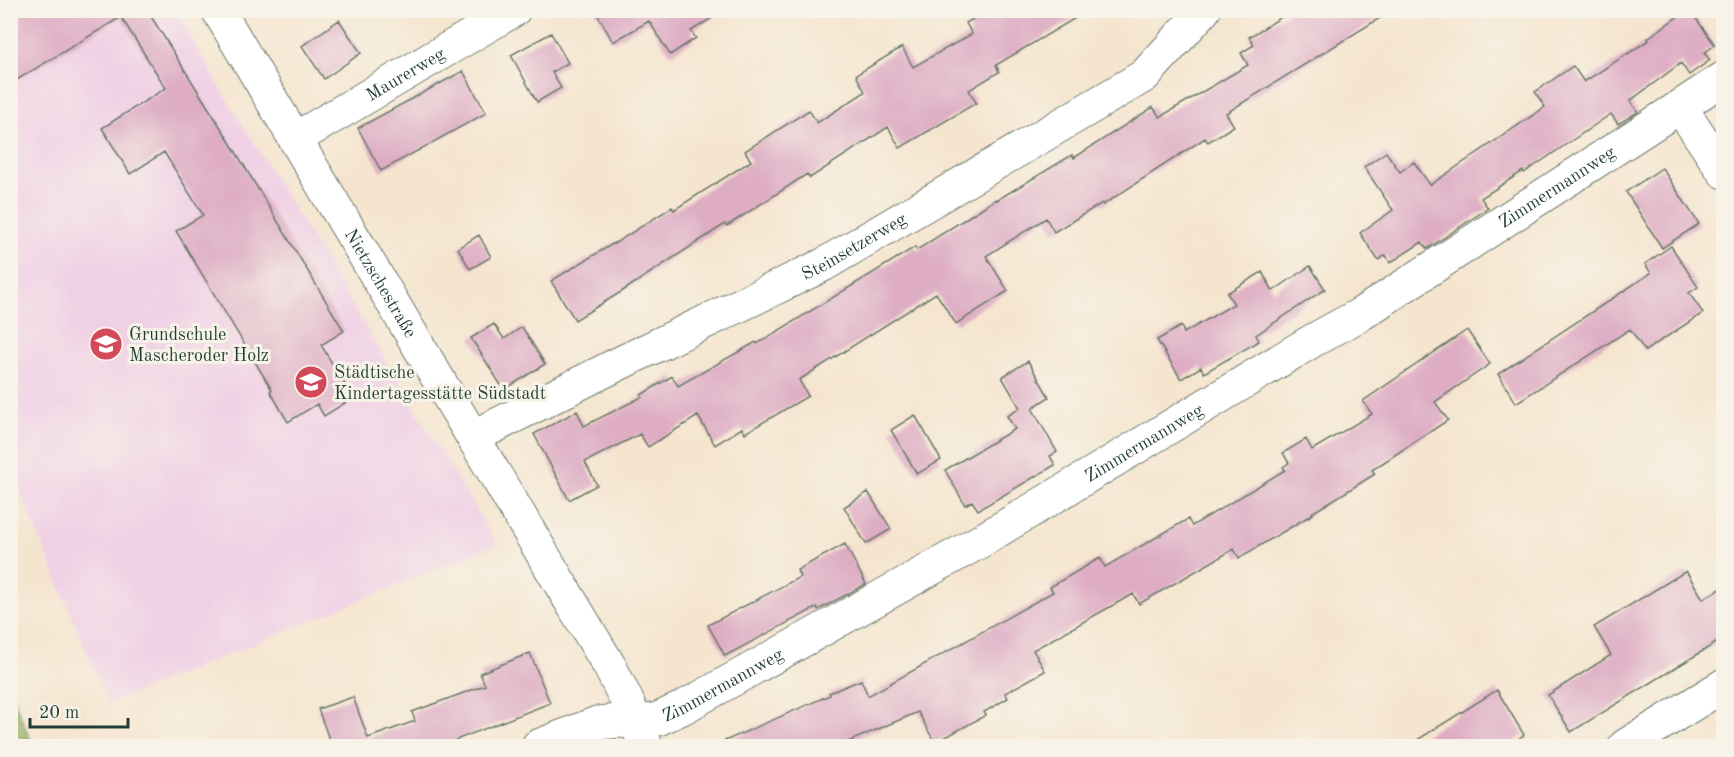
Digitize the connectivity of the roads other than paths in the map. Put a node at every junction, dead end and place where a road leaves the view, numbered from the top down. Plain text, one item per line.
1 (218, 10) edge
2 (514, 10) edge
3 (1204, 10) edge
4 (1724, 78) edge
5 (1681, 108) junction
6 (295, 139) junction
7 (1724, 172) edge
8 (473, 437) junction
9 (1724, 685) edge
10 (641, 735) edge
11 (538, 747) edge
12 (1625, 747) edge

1 - 6 street, Nietzschestraße
2 - 6 street, Maurerweg
3 - 8 street, Steinsetzerweg
4 - 5 street, Zimmermannweg
5 - 7 street
5 - 10 street, Zimmermannweg
6 - 8 street, Nietzschestraße
8 - 10 street, Nietzschestraße
9 - 12 street
10 - 11 street, Zimmermannweg

